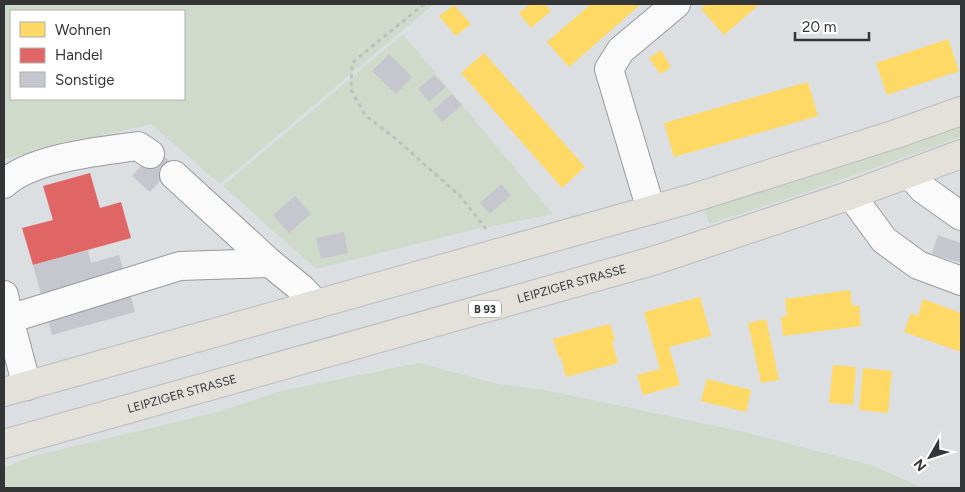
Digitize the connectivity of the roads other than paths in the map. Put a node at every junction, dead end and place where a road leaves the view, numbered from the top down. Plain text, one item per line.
1 (676, 4) edge
2 (961, 111) edge
3 (150, 154) dead end
4 (961, 154) edge
5 (910, 174) junction
6 (174, 175) dead end
7 (4, 184) edge
8 (851, 195) junction
9 (651, 210) junction
10 (961, 216) edge
11 (270, 263) junction
12 (961, 281) edge
13 (316, 304) junction
14 (6, 307) edge
15 (15, 389) edge
16 (4, 444) edge

1 - 9 street
2 - 9 main road
3 - 7 street
4 - 5 main road, LEIPZIGER STRASSE / B 93
5 - 8 main road, LEIPZIGER STRASSE / B 93
5 - 10 street
6 - 11 street
8 - 12 street
8 - 16 main road, LEIPZIGER STRASSE / B 93
9 - 13 main road
11 - 13 street
11 - 14 street
13 - 15 main road
14 - 15 street

